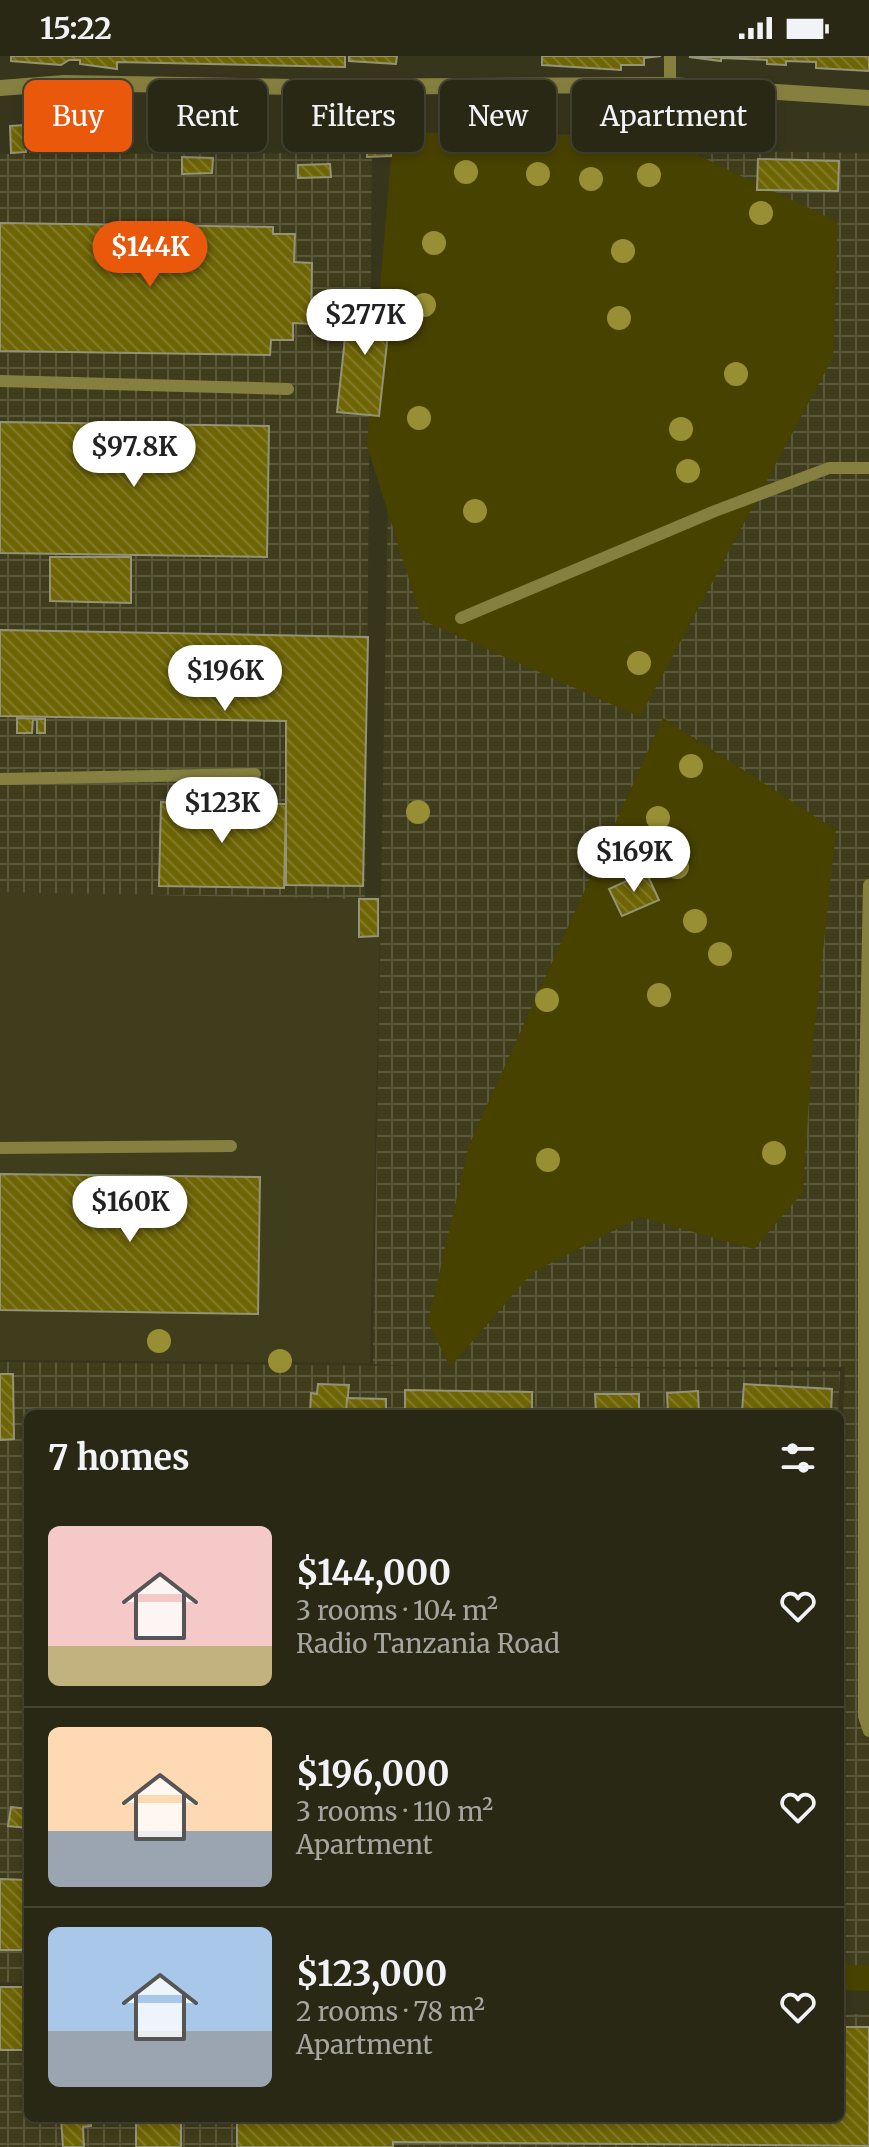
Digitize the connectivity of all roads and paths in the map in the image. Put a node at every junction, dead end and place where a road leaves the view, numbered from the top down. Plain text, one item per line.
1 (670, 56) edge
2 (670, 80) edge
3 (572, 86) edge
4 (0, 88) edge
5 (775, 92) edge
6 (869, 98) edge
7 (0, 381) edge
8 (288, 389) dead end
9 (869, 468) edge
10 (461, 618) dead end
11 (255, 774) dead end
12 (0, 779) edge
13 (869, 885) edge
14 (867, 1138) edge
15 (231, 1146) dead end
16 (0, 1148) edge
17 (869, 1731) edge

1 - 2 lane
3 - 4 street
5 - 6 street
7 - 8 lane
9 - 10 lane
11 - 12 lane
13 - 14 lane
14 - 17 lane
15 - 16 lane

